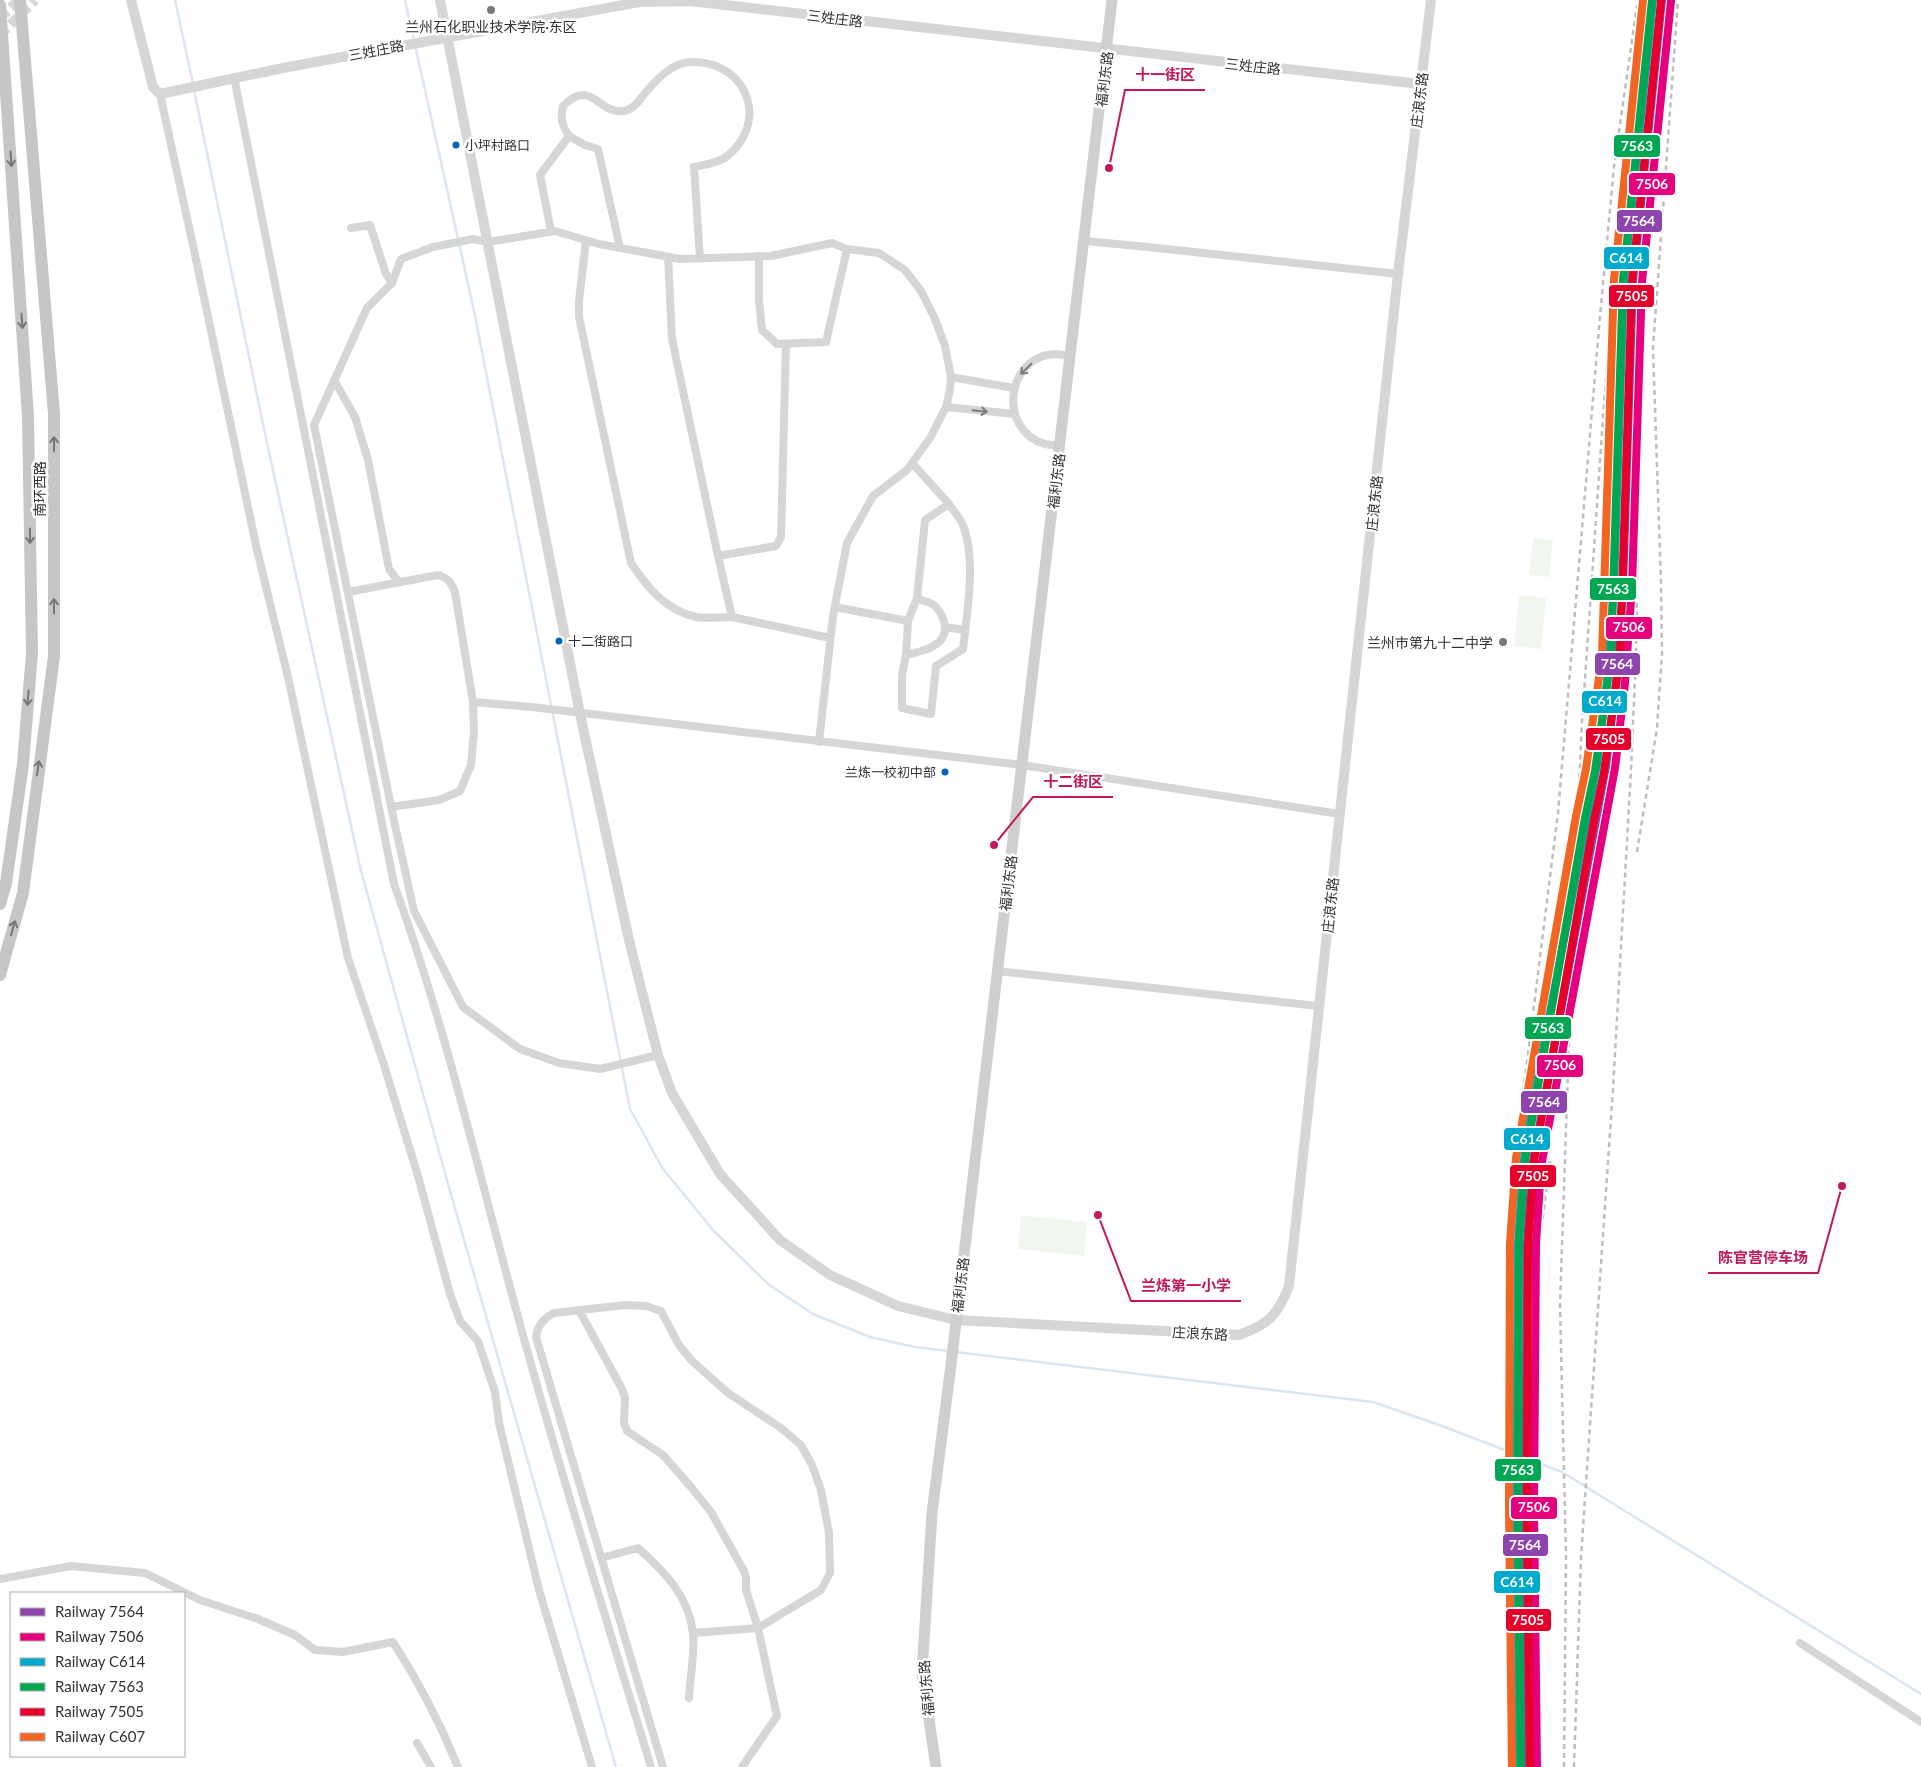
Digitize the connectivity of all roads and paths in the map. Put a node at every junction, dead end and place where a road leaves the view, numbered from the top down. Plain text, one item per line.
1 (20, 0) edge
2 (131, 0) edge
3 (440, 0) edge
4 (690, 0) edge
5 (1112, 0) edge
6 (1431, 0) edge
7 (0, 6) edge
8 (447, 36) junction
9 (1107, 50) junction
10 (230, 78) junction
11 (1420, 84) junction
12 (164, 93) junction
13 (569, 136) junction
14 (351, 228) dead end
15 (551, 231) junction
16 (586, 240) junction
17 (1085, 241) junction
18 (488, 242) junction
19 (620, 248) junction
20 (847, 249) junction
21 (758, 256) junction
22 (668, 257) junction
23 (700, 258) junction
24 (1398, 274) junction
25 (392, 283) junction
26 (786, 344) junction
27 (1071, 356) junction
28 (951, 378) junction
29 (334, 380) junction
30 (1014, 388) junction
31 (946, 407) junction
32 (1015, 414) junction
33 (1060, 446) junction
34 (912, 464) junction
35 (949, 504) junction
36 (718, 556) junction
37 (398, 581) junction
38 (348, 592) junction
39 (916, 598) junction
40 (834, 606) junction
41 (732, 617) junction
42 (908, 621) junction
43 (945, 627) junction
44 (965, 630) junction
45 (830, 638) junction
46 (906, 655) junction
47 (474, 702) junction
48 (575, 713) junction
49 (819, 742) junction
50 (1022, 765) junction
51 (391, 807) junction
52 (1340, 814) junction
53 (0, 904) edge
54 (997, 971) junction
55 (0, 975) edge
56 (1318, 1006) junction
57 (658, 1055) junction
58 (579, 1310) junction
59 (956, 1325) junction
60 (601, 1558) junction
61 (0, 1579) edge
62 (184, 1592) edge
63 (185, 1593) edge
64 (758, 1628) junction
65 (693, 1633) junction
66 (1800, 1643) dead end
67 (689, 1698) dead end
68 (1921, 1722) edge
69 (417, 1743) dead end
70 (431, 1767) edge
71 (458, 1767) edge
72 (592, 1767) edge
73 (650, 1767) edge
74 (663, 1767) edge
75 (742, 1767) edge
76 (936, 1767) edge

55 -> 1 highway, 南环西路
2 - 12 street
3 - 8 street, 庄浪东路
4 - 8 street, 三姓庄路
4 - 9 street, 三姓庄路
5 - 9 main road, 福利东路
6 - 11 street, 庄浪东路
7 -> 53 highway, 南环西路
8 - 10 street, 三姓庄路
8 - 18 street, 庄浪东路
9 - 11 street, 三姓庄路
9 - 17 main road, 福利东路
10 - 12 street, 三姓庄路
10 - 73 street
11 - 24 street, 庄浪东路
12 - 72 street
13 - 15 street
13 - 19 street
13 - 23 street
14 - 25 street
15 - 16 street
15 - 18 street
16 - 19 street
16 - 41 street
17 - 24 street
17 - 27 main road, 福利东路
18 - 25 street
18 - 48 street, 庄浪东路
19 - 22 street
20 - 21 street
20 - 26 street
20 - 28 street
21 - 23 street
21 - 26 street
22 - 23 street
22 - 36 street
24 - 52 street, 庄浪东路
25 - 29 street
26 - 36 street
27 -> 30 street
27 - 33 main road, 福利东路
28 - 30 street
28 - 31 street
29 - 37 street
29 - 38 street
30 - 32 street
31 -> 32 street
31 - 34 street
32 - 33 street
33 - 50 main road, 福利东路
34 - 35 street
34 - 40 street
35 - 39 street
35 - 44 street
36 - 41 street
37 - 38 street
37 - 47 street
38 - 51 street
39 - 42 street
39 - 43 street
40 - 42 street
40 - 45 street
41 - 45 street
42 - 46 street
43 - 44 street
43 - 46 street
44 - 46 street
45 - 49 street
47 - 48 street
47 - 51 street
48 - 49 street
48 - 57 street, 庄浪东路
49 - 50 street
50 - 52 street
50 - 54 main road, 福利东路
51 - 57 street
52 - 56 street, 庄浪东路
54 - 56 street
54 - 59 main road, 福利东路
56 - 59 street, 庄浪东路
57 - 59 street, 庄浪东路
58 - 60 street
58 - 64 street
58 - 64 street
59 - 76 main road, 福利东路
60 - 65 street
60 - 74 street
61 - 62 street
63 - 71 street
64 - 65 street
64 - 75 street
65 - 67 street
66 - 68 street
69 - 70 street

